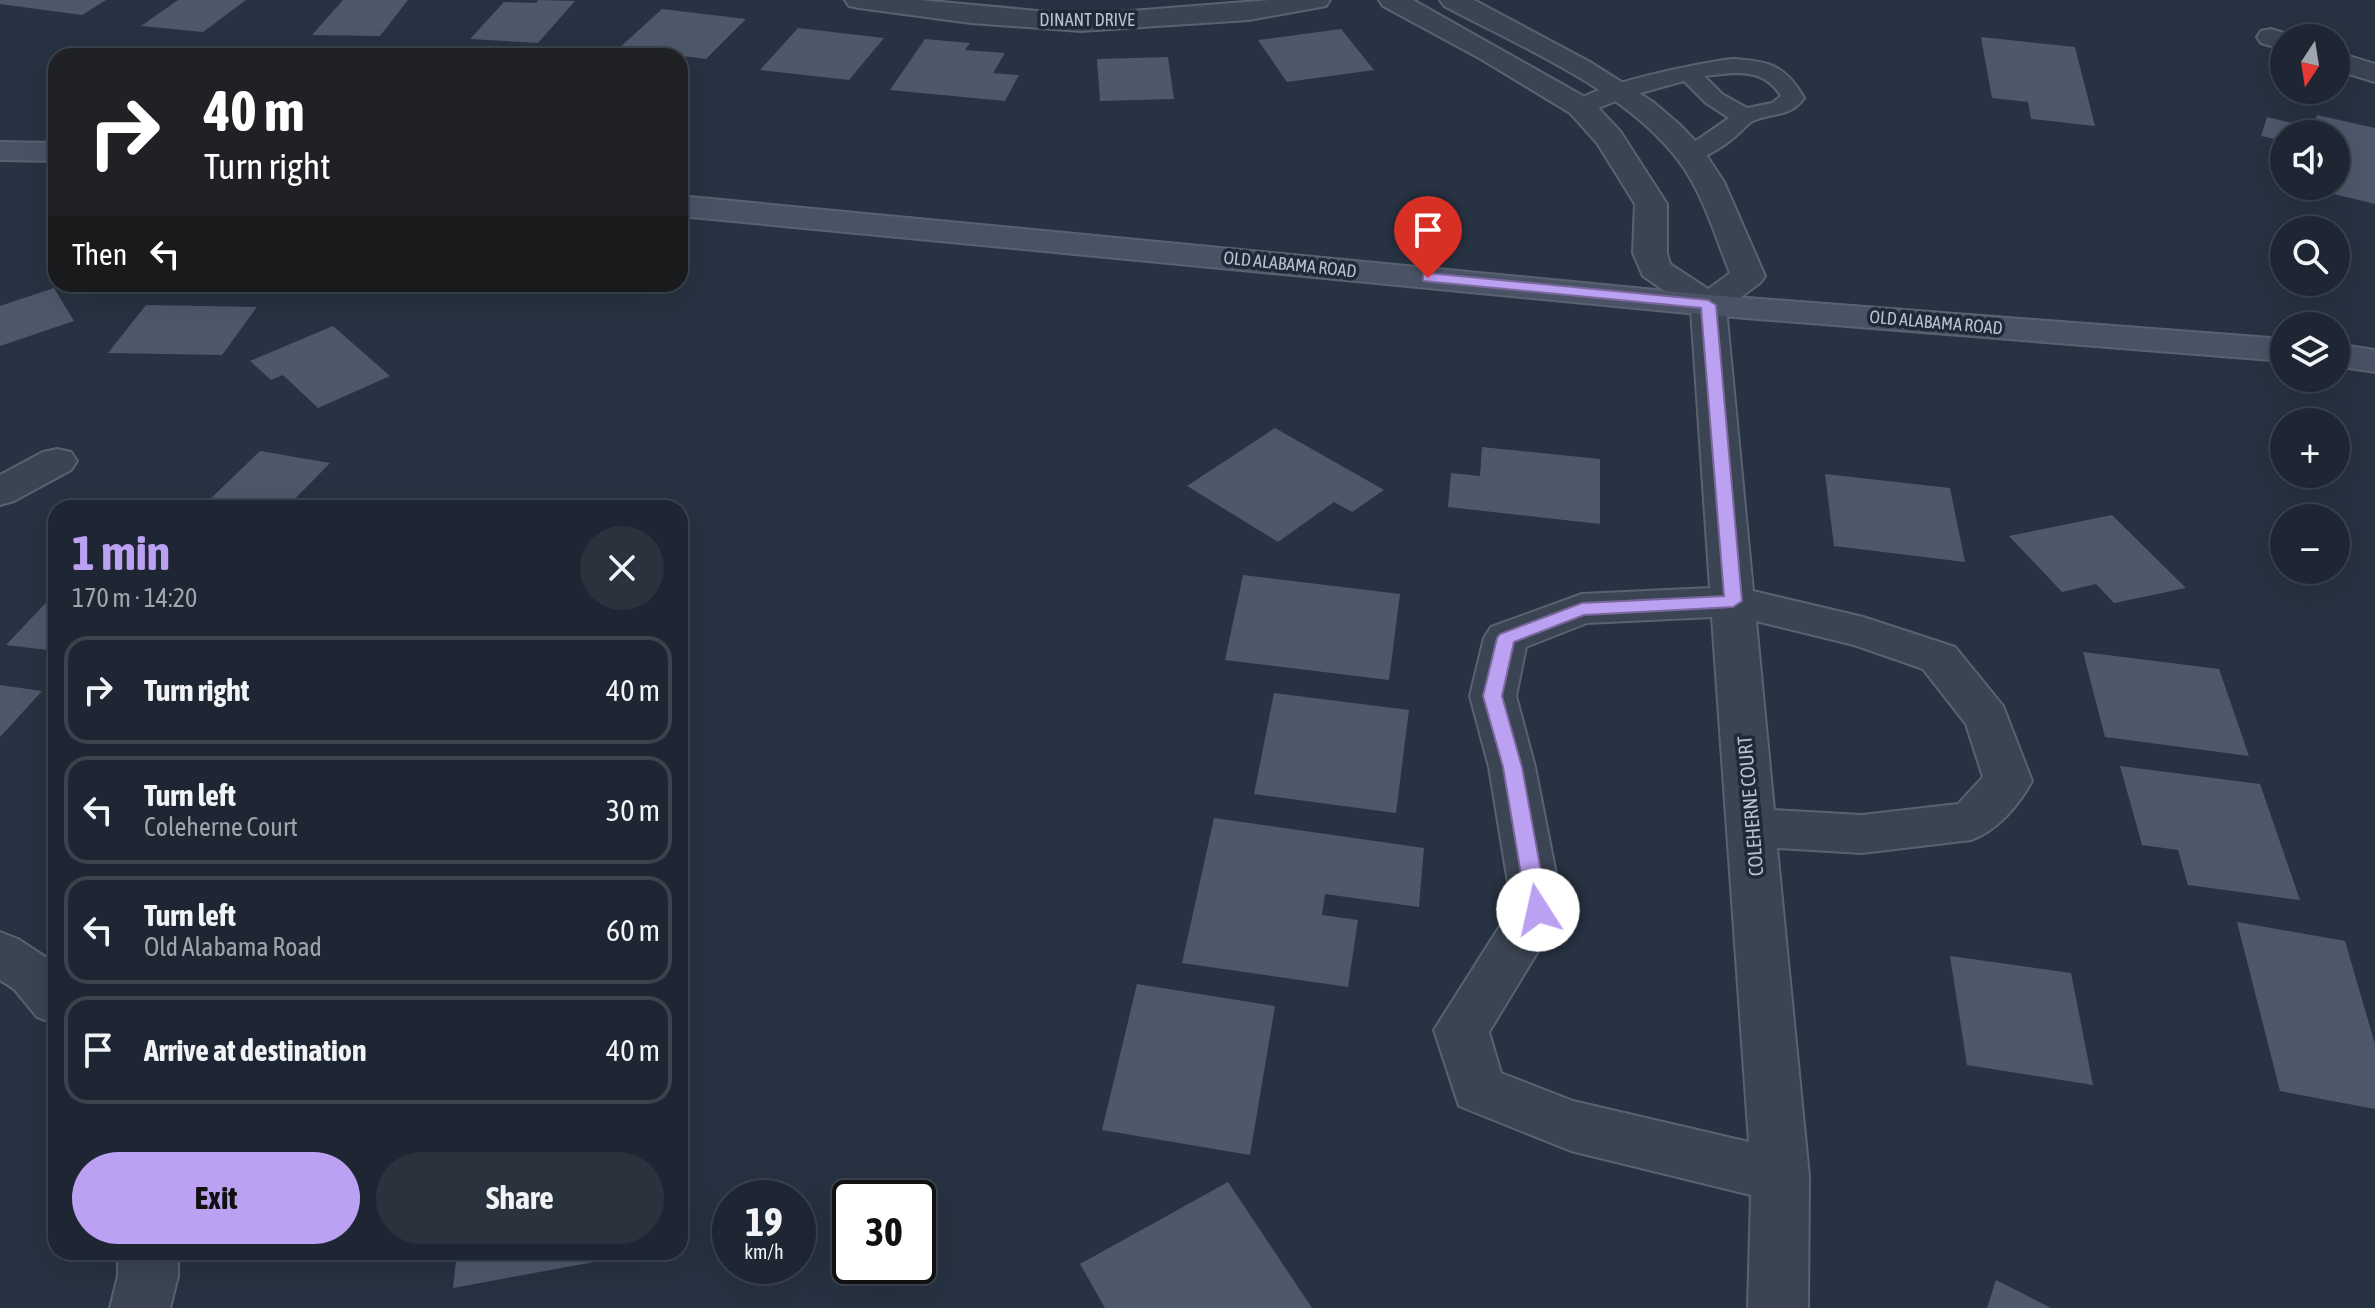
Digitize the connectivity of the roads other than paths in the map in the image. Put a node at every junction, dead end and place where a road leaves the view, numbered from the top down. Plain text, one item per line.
1 (859, 0) edge
2 (1316, 0) edge
3 (1393, 0) edge
4 (1454, 0) edge
5 (2350, 65) edge
6 (1690, 73) junction
7 (2375, 73) edge
8 (1617, 92) junction
9 (1581, 107) junction
10 (1744, 116) junction
11 (0, 151) edge
12 (48, 152) edge
13 (1689, 154) junction
14 (1683, 202) junction
15 (688, 207) edge
16 (1708, 305) junction
17 (2270, 349) edge
18 (2350, 357) edge
19 (2375, 361) edge
20 (57, 461) dead end
21 (0, 492) edge
22 (1733, 601) junction
23 (1752, 828) junction
24 (0, 954) edge
25 (48, 992) edge
26 (1780, 1176) junction
27 (148, 1260) edge
28 (140, 1308) edge
29 (1778, 1308) edge

1 - 2 street, DINANT DRIVE
3 - 9 street
4 - 8 street
5 - 7 street
6 - 8 lane
6 - 10 lane
6 - 10 lane
8 - 9 lane
8 - 13 street
9 - 14 street
10 - 13 lane
11 - 12 main road
13 - 14 street
14 - 16 street
14 - 16 street
15 - 16 main road, OLD ALABAMA ROAD
16 - 17 main road, OLD ALABAMA ROAD
16 - 22 street, COLEHERNE COURT
18 - 19 main road
20 - 21 street
22 - 23 street, COLEHERNE COURT
22 - 23 street
22 - 26 street
23 - 26 street, COLEHERNE COURT
24 - 25 street
26 - 29 street, COLEHERNE COURT
27 - 28 street

